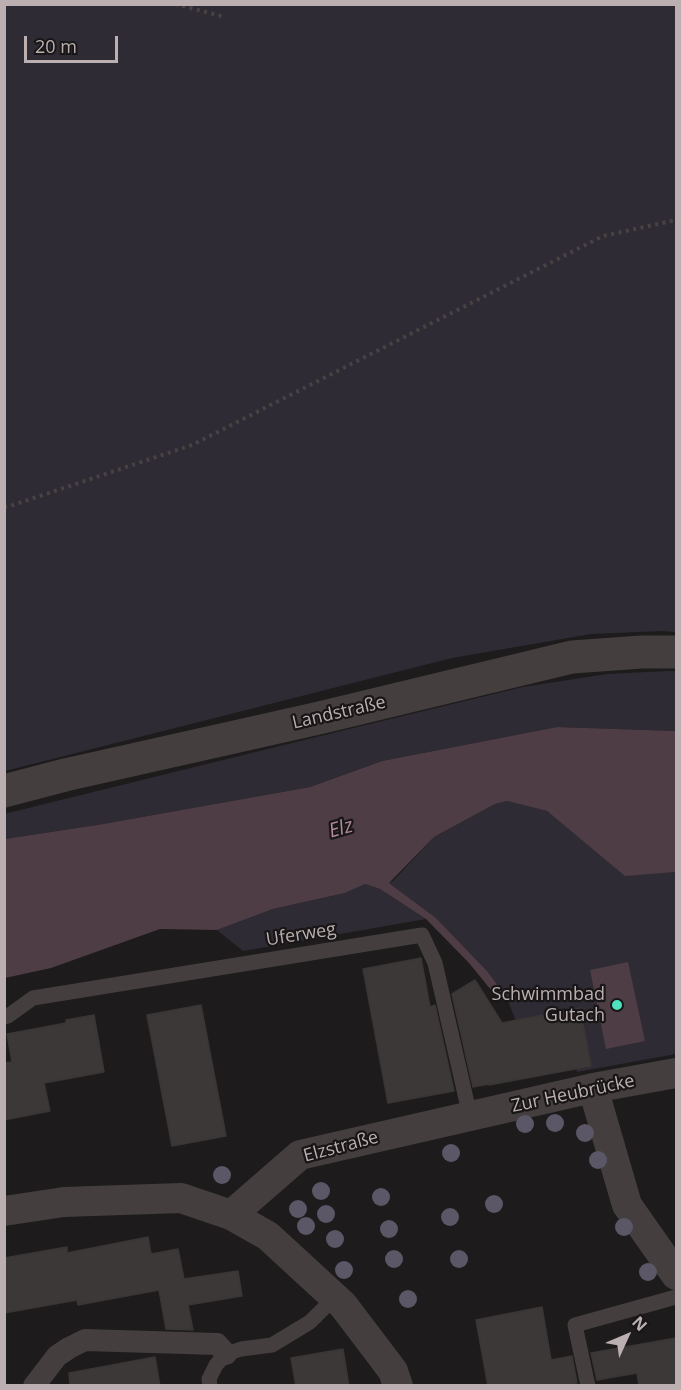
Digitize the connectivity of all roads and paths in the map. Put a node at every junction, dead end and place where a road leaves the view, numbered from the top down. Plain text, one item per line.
1 (175, 4) edge
2 (225, 17) dead end
3 (676, 220) edge
4 (4, 507) edge
5 (676, 652) edge
6 (4, 791) edge
7 (4, 1017) edge
8 (676, 1073) edge
9 (593, 1088) junction
10 (470, 1116) junction
11 (4, 1210) edge
12 (231, 1215) junction
13 (676, 1275) edge
14 (335, 1297) junction
15 (676, 1297) edge
16 (226, 1354) junction
17 (34, 1386) edge
18 (210, 1386) edge
19 (398, 1386) edge
20 (588, 1386) edge

1 - 2 path
3 - 4 path
5 - 6 street, Landstraße
7 - 10 lane, Uferweg
8 - 9 street, Zur Heubrücke
9 - 10 street, Zur Heubrücke
9 - 13 street
10 - 12 street, Elzstraße
11 - 12 street
12 - 14 street
14 - 16 lane
14 - 19 street
15 - 20 lane
16 - 17 street
16 - 18 lane

